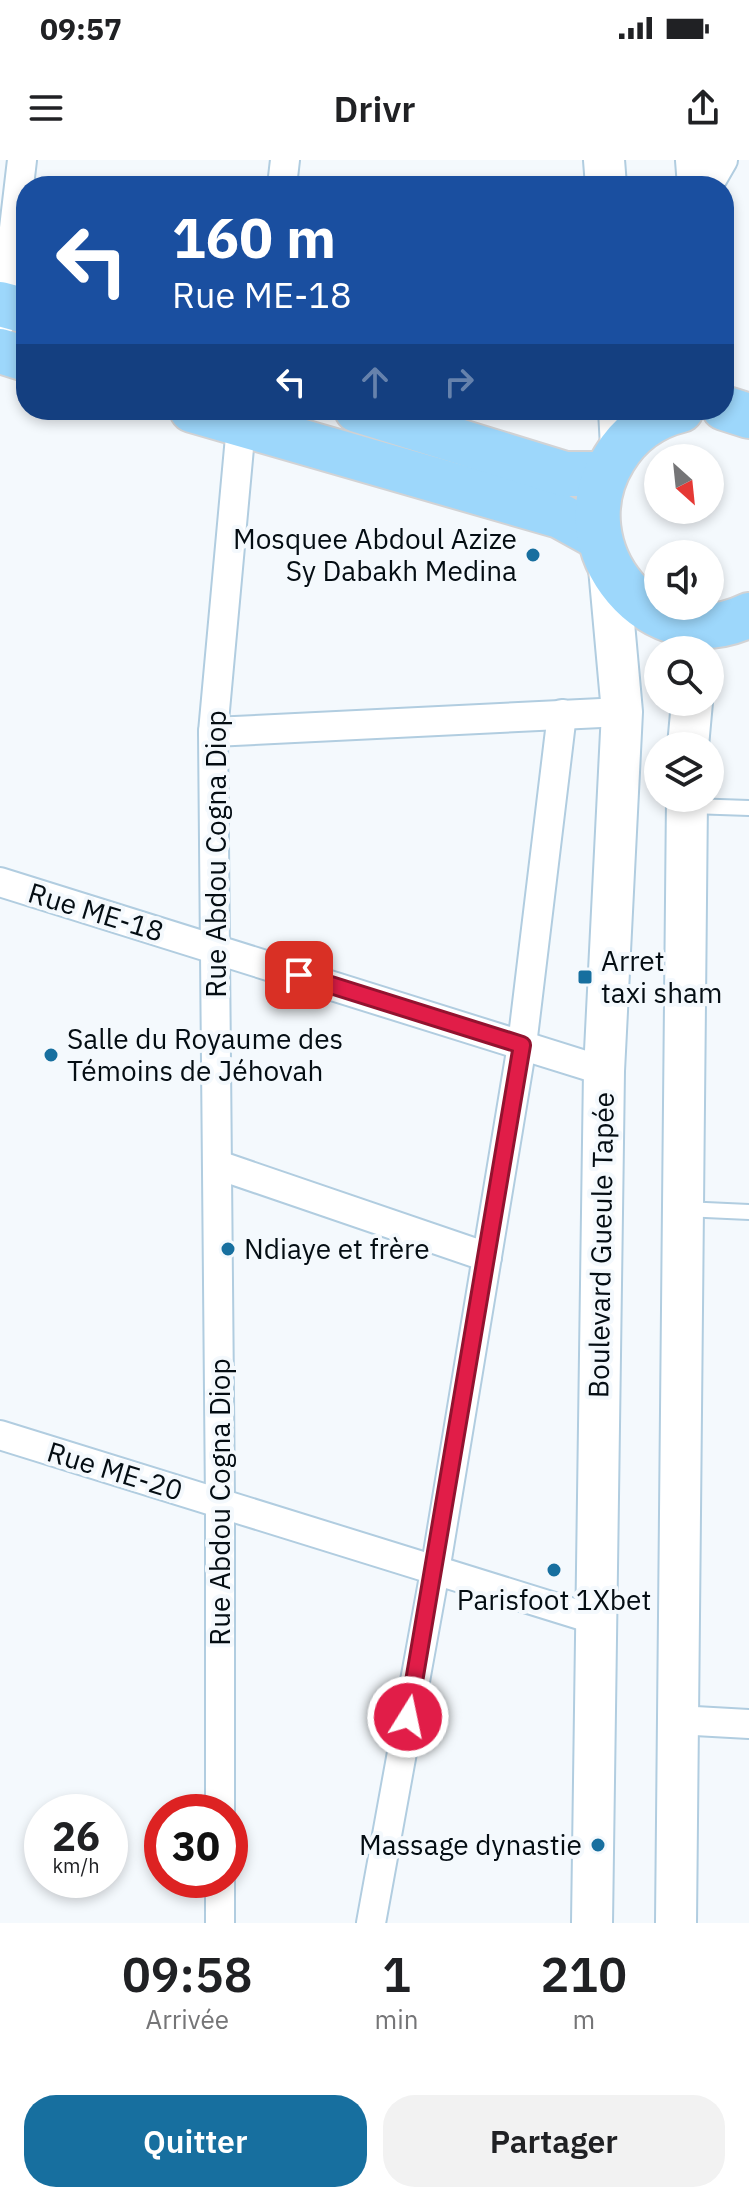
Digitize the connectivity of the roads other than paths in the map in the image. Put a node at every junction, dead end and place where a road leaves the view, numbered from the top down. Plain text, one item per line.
1 (16, 225) edge
2 (8, 311) edge
3 (244, 420) edge
4 (253, 420) edge
5 (375, 420) edge
6 (654, 420) edge
7 (615, 444) edge
8 (455, 463) junction
9 (604, 552) junction
10 (749, 615) edge
11 (699, 636) edge
12 (703, 636) edge
13 (622, 712) junction
14 (562, 714) junction
15 (213, 732) junction
16 (724, 806) edge
17 (749, 808) edge
18 (687, 812) edge
19 (0, 882) edge
20 (215, 949) junction
21 (522, 1045) junction
22 (604, 1071) junction
23 (218, 1165) junction
24 (684, 1209) junction
25 (749, 1212) edge
26 (487, 1257) junction
27 (0, 1435) edge
28 (220, 1503) junction
29 (435, 1571) junction
30 (596, 1620) junction
31 (677, 1720) junction
32 (749, 1724) edge
33 (220, 1794) edge
34 (220, 1898) edge
35 (220, 1923) edge
36 (371, 1923) edge
37 (592, 1923) edge
38 (676, 1923) edge

1 - 2 street
3 - 15 street, Rue Abdou Cogna Diop
4 - 8 main road
5 - 8 main road
6 - 7 main road
7 - 8 main road
7 - 9 main road
8 - 9 main road
9 - 11 main road
9 - 13 street, Boulevard Gueule Tapée
10 - 12 main road
13 - 14 street
13 - 22 street, Boulevard Gueule Tapée
14 - 15 street
14 - 21 street
15 - 20 street, Rue Abdou Cogna Diop
16 - 17 lane
18 - 24 street
19 - 20 street, Rue ME-18
20 - 21 street, Rue ME-18
20 - 23 street, Rue Abdou Cogna Diop
21 - 22 street, Rue ME-18
21 - 26 street
22 - 30 street, Boulevard Gueule Tapée
23 - 26 street
23 - 28 street, Rue Abdou Cogna Diop
24 - 25 lane
24 - 31 street
26 - 29 street
27 - 28 street, Rue ME-20
28 - 29 street, Rue ME-20
28 - 33 street, Rue Abdou Cogna Diop
29 - 30 street, Rue ME-20
29 - 36 street
30 - 37 street, Boulevard Gueule Tapée
31 - 32 street
31 - 38 street
34 - 35 street

